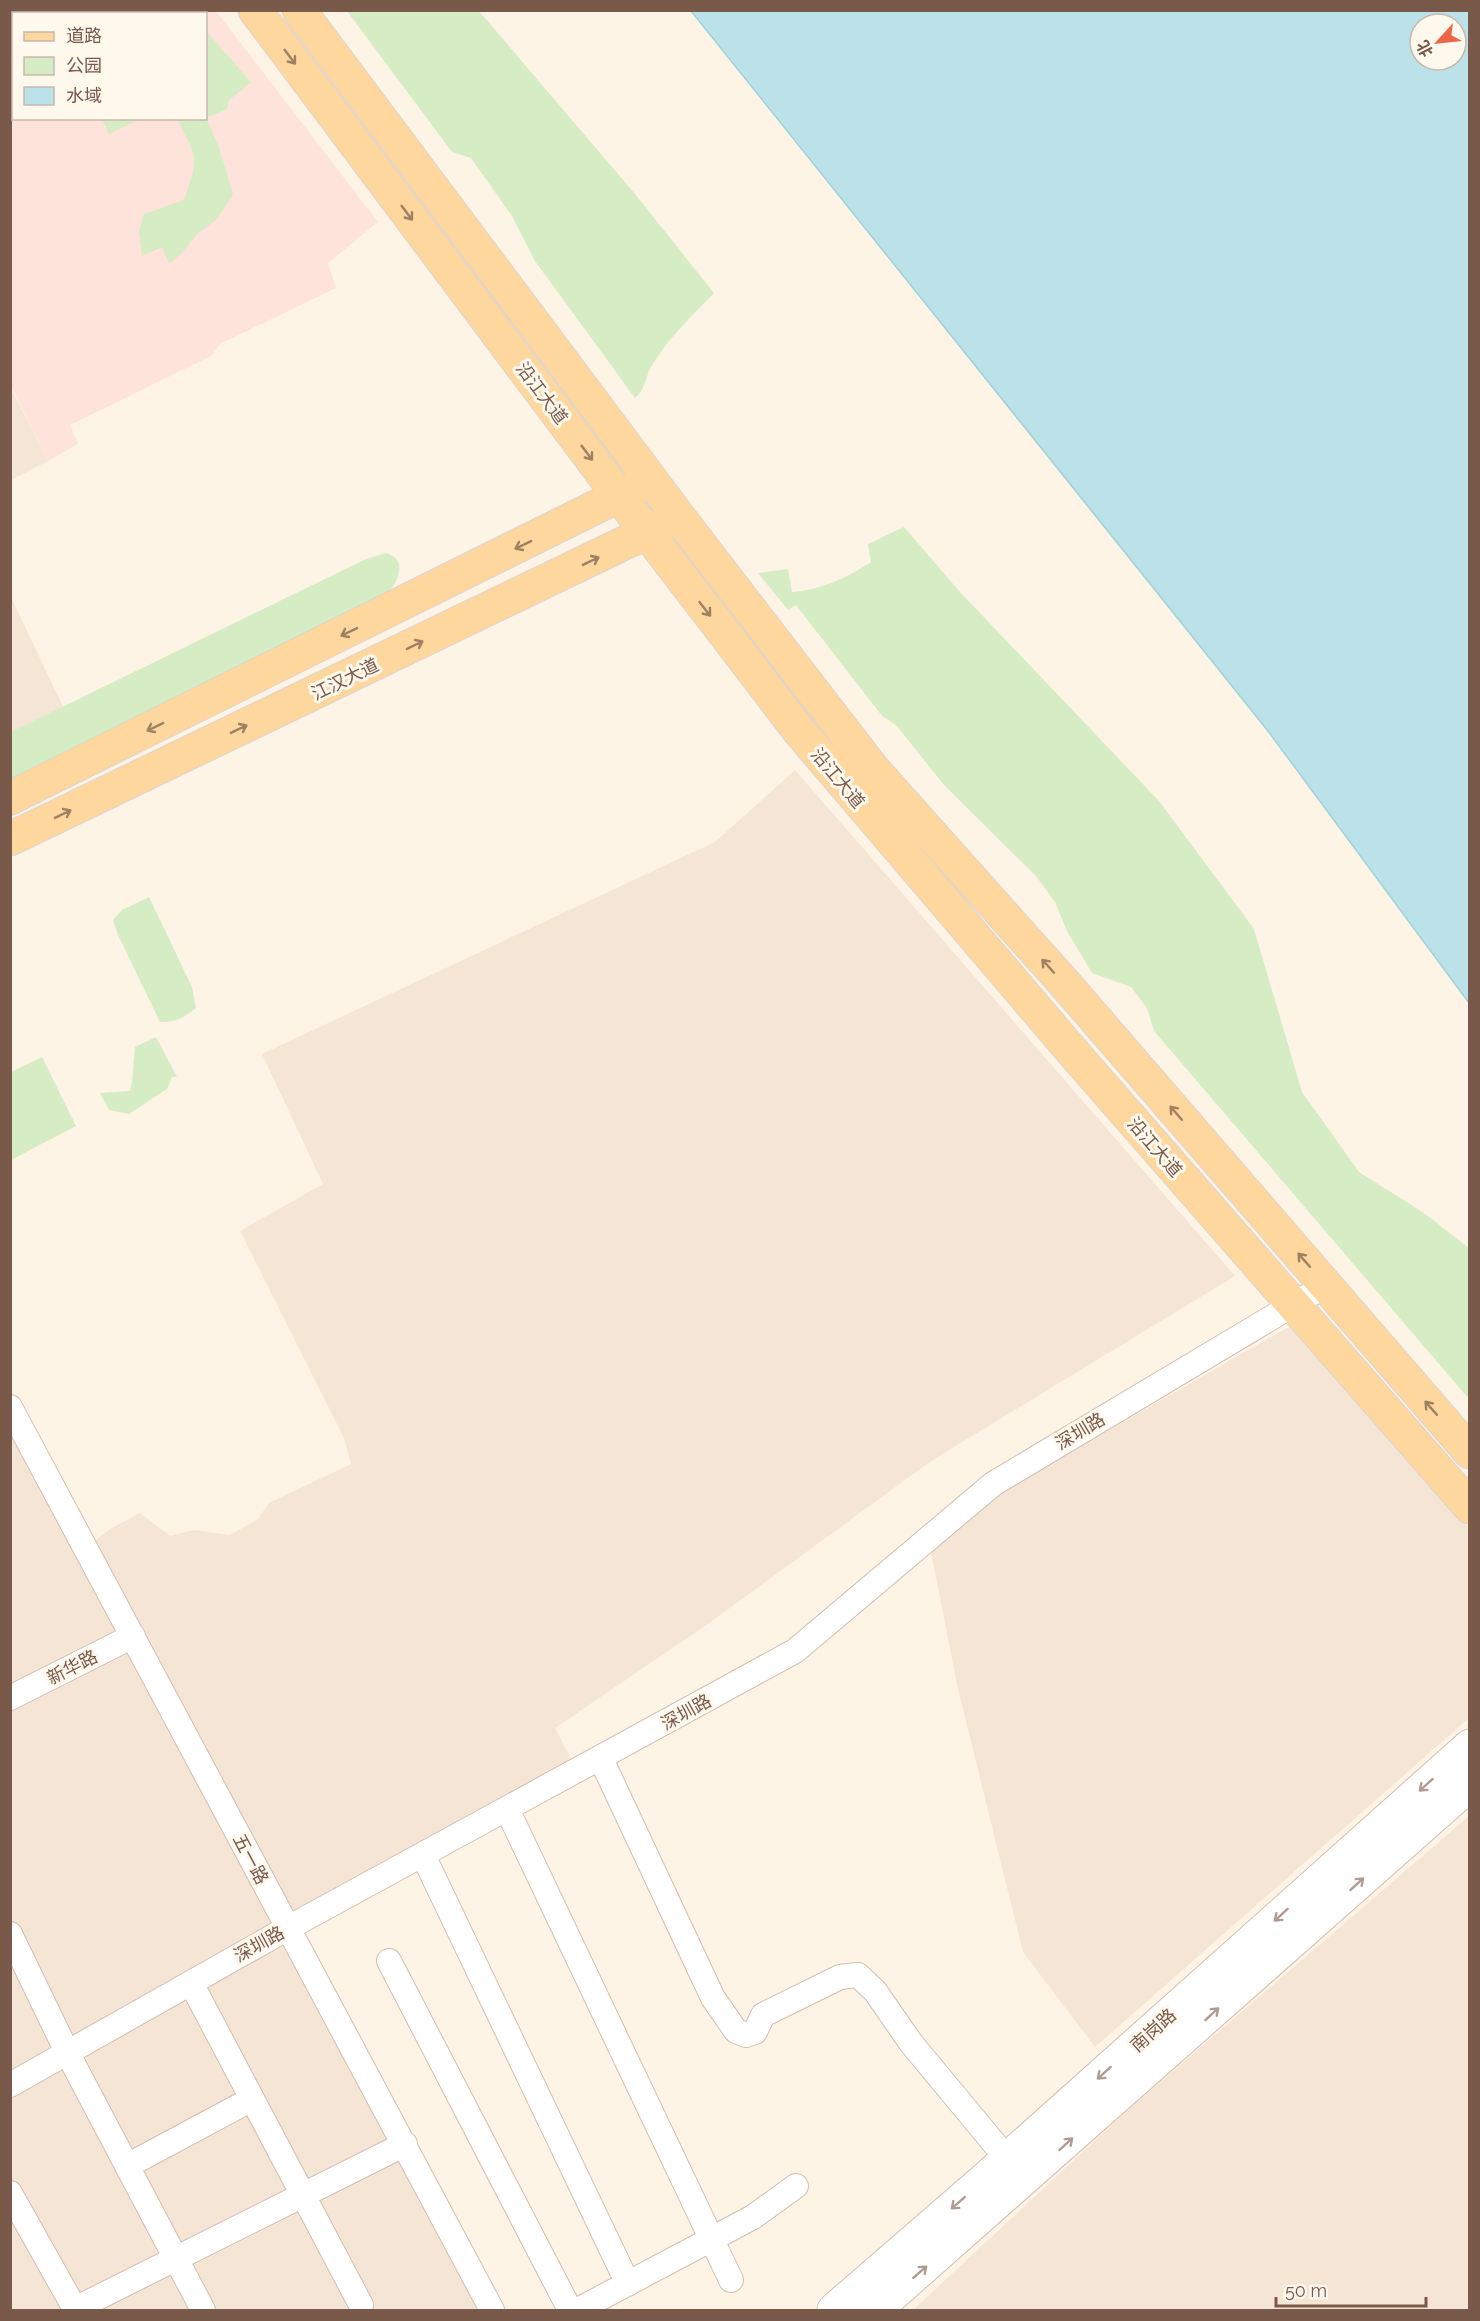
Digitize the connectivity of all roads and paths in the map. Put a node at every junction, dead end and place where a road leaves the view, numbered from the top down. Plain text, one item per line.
1 (255, 10) edge
2 (298, 10) edge
3 (650, 479) junction
4 (620, 497) junction
5 (678, 516) junction
6 (648, 534) junction
7 (10, 798) edge
8 (10, 839) edge
9 (1326, 1285) junction
10 (1292, 1304) junction
11 (10, 1407) edge
12 (1470, 1452) edge
13 (1470, 1507) edge
14 (133, 1636) junction
15 (10, 1698) edge
16 (1470, 1746) edge
17 (601, 1759) junction
18 (1470, 1784) edge
19 (507, 1809) junction
20 (423, 1855) junction
21 (288, 1928) junction
22 (10, 1934) edge
23 (389, 1961) dead end
24 (191, 1983) junction
25 (67, 2052) junction
26 (10, 2085) edge
27 (252, 2099) junction
28 (405, 2144) junction
29 (1008, 2160) junction
30 (127, 2166) junction
31 (796, 2186) dead end
32 (10, 2193) edge
33 (303, 2196) junction
34 (710, 2240) junction
35 (175, 2258) junction
36 (731, 2280) dead end
37 (627, 2284) junction
38 (358, 2309) edge
39 (203, 2310) edge
40 (492, 2310) edge
41 (570, 2310) edge
42 (579, 2310) edge
43 (834, 2310) edge
44 (875, 2310) edge

1 -> 4 main road, 沿江大道
2 - 3 main road, 沿江大道
3 - 4 main road
3 - 5 main road, 沿江大道
4 - 6 main road, 沿江大道
4 -> 7 main road
5 - 6 main road, 江汉大道
9 -> 5 main road, 沿江大道
8 -> 6 main road, 江汉大道
6 -> 10 main road, 沿江大道
9 - 10 street, 深圳路
12 -> 9 main road, 沿江大道
10 - 13 main road, 沿江大道
10 - 17 street, 深圳路
11 - 14 street, 五一路
14 - 15 street, 新华路
14 - 21 street, 五一路
16 -> 29 main road, 南岗路
17 - 19 street, 深圳路
17 - 29 street
44 -> 18 main road, 南岗路
19 - 20 street, 深圳路
19 - 34 street
20 - 21 street, 深圳路
20 - 37 street
21 - 24 street, 深圳路
21 - 28 street, 五一路
22 - 25 street
23 - 41 street
24 - 25 street, 深圳路
24 - 27 street
25 - 26 street, 深圳路
25 - 30 street
27 - 30 street
27 - 33 street
28 - 33 street
28 - 40 street, 五一路
29 -> 43 main road, 南岗路
30 - 35 street
31 - 34 street
32 - 35 street
33 - 35 street
33 - 38 street
34 - 36 street
34 - 37 street
35 - 39 street
37 - 42 street

